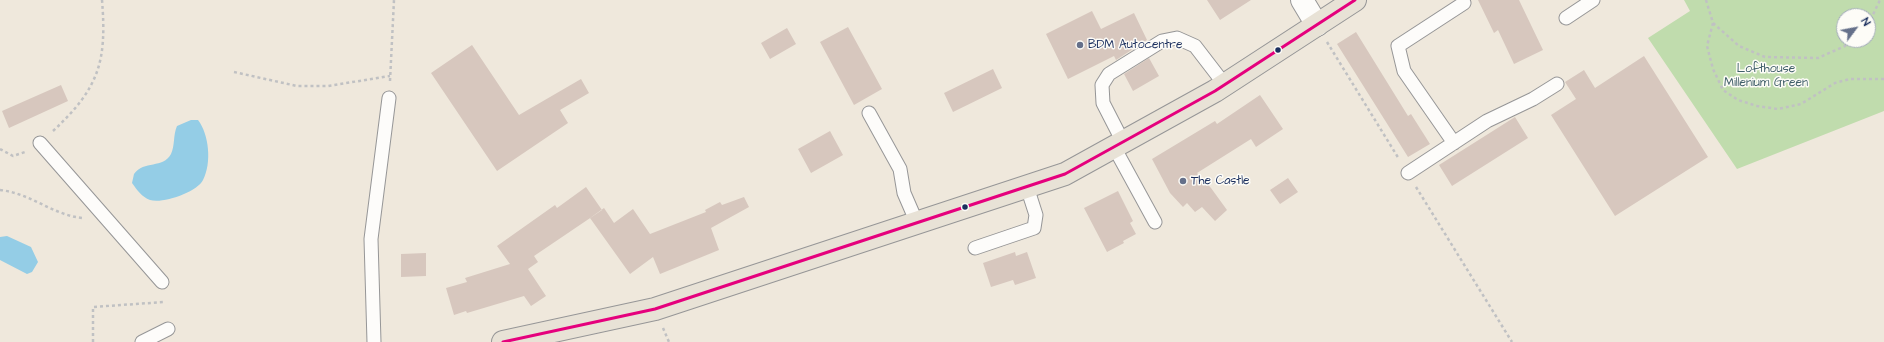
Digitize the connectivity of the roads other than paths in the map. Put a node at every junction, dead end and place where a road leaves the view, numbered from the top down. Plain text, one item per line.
1 (1302, 0) edge
2 (1355, 0) edge
3 (1593, 0) edge
4 (1464, 3) dead end
5 (1566, 18) dead end
6 (1316, 25) junction
7 (1558, 84) dead end
8 (1225, 85) junction
9 (389, 98) road end
10 (869, 113) dead end
11 (40, 143) road end
12 (1454, 143) junction
13 (1119, 144) junction
14 (1408, 173) dead end
15 (1026, 187) junction
16 (1155, 222) dead end
17 (917, 223) junction
18 (975, 248) dead end
19 (162, 282) dead end
20 (168, 329) dead end
21 (142, 342) edge
22 (374, 342) edge
23 (503, 342) edge

1 - 6 street
2 - 6 main road
3 - 5 lane
4 - 12 lane
6 - 8 main road
7 - 12 lane
8 - 13 main road
8 - 13 lane
9 - 22 lane
10 - 17 lane
11 - 19 lane
12 - 14 lane
13 - 15 main road
13 - 16 lane
15 - 17 main road
15 - 18 lane
17 - 23 main road
20 - 21 lane

